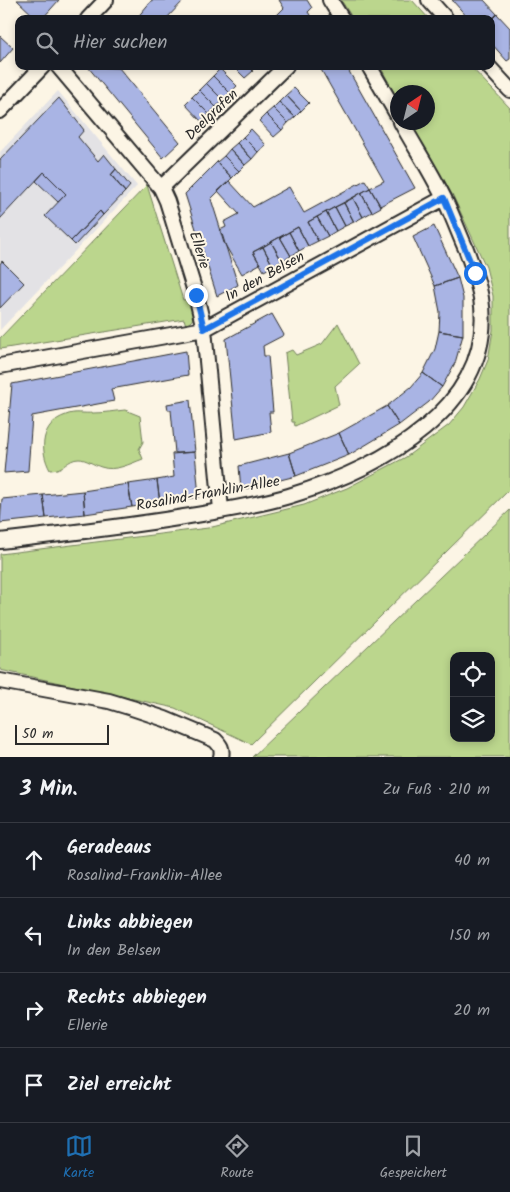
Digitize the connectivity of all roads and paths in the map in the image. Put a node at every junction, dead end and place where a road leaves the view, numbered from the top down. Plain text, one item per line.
1 (106, 0) edge
2 (330, 0) edge
3 (429, 0) edge
4 (92, 15) edge
5 (338, 15) edge
6 (442, 15) edge
7 (39, 70) edge
8 (61, 70) edge
9 (282, 70) edge
10 (371, 70) edge
11 (492, 70) edge
12 (510, 90) edge
13 (390, 102) edge
14 (0, 111) edge
15 (406, 130) edge
16 (161, 188) junction
17 (444, 198) junction
18 (204, 329) junction
19 (0, 366) edge
20 (221, 510) junction
21 (0, 541) edge
22 (0, 681) edge
23 (222, 754) edge

1 - 4 street
2 - 5 street
3 - 6 street
7 - 14 street
8 - 16 street, Ellerie
9 - 16 street, Deelgrafen
10 - 13 street
11 - 12 street
15 - 17 street, Rosalind-Franklin-Allee
16 - 18 street, Ellerie
17 - 18 street, In den Belsen
17 - 20 street, Rosalind-Franklin-Allee
18 - 19 street, In den Belsen
18 - 20 street, Ellerie
20 - 21 street, Rosalind-Franklin-Allee
22 - 23 street

